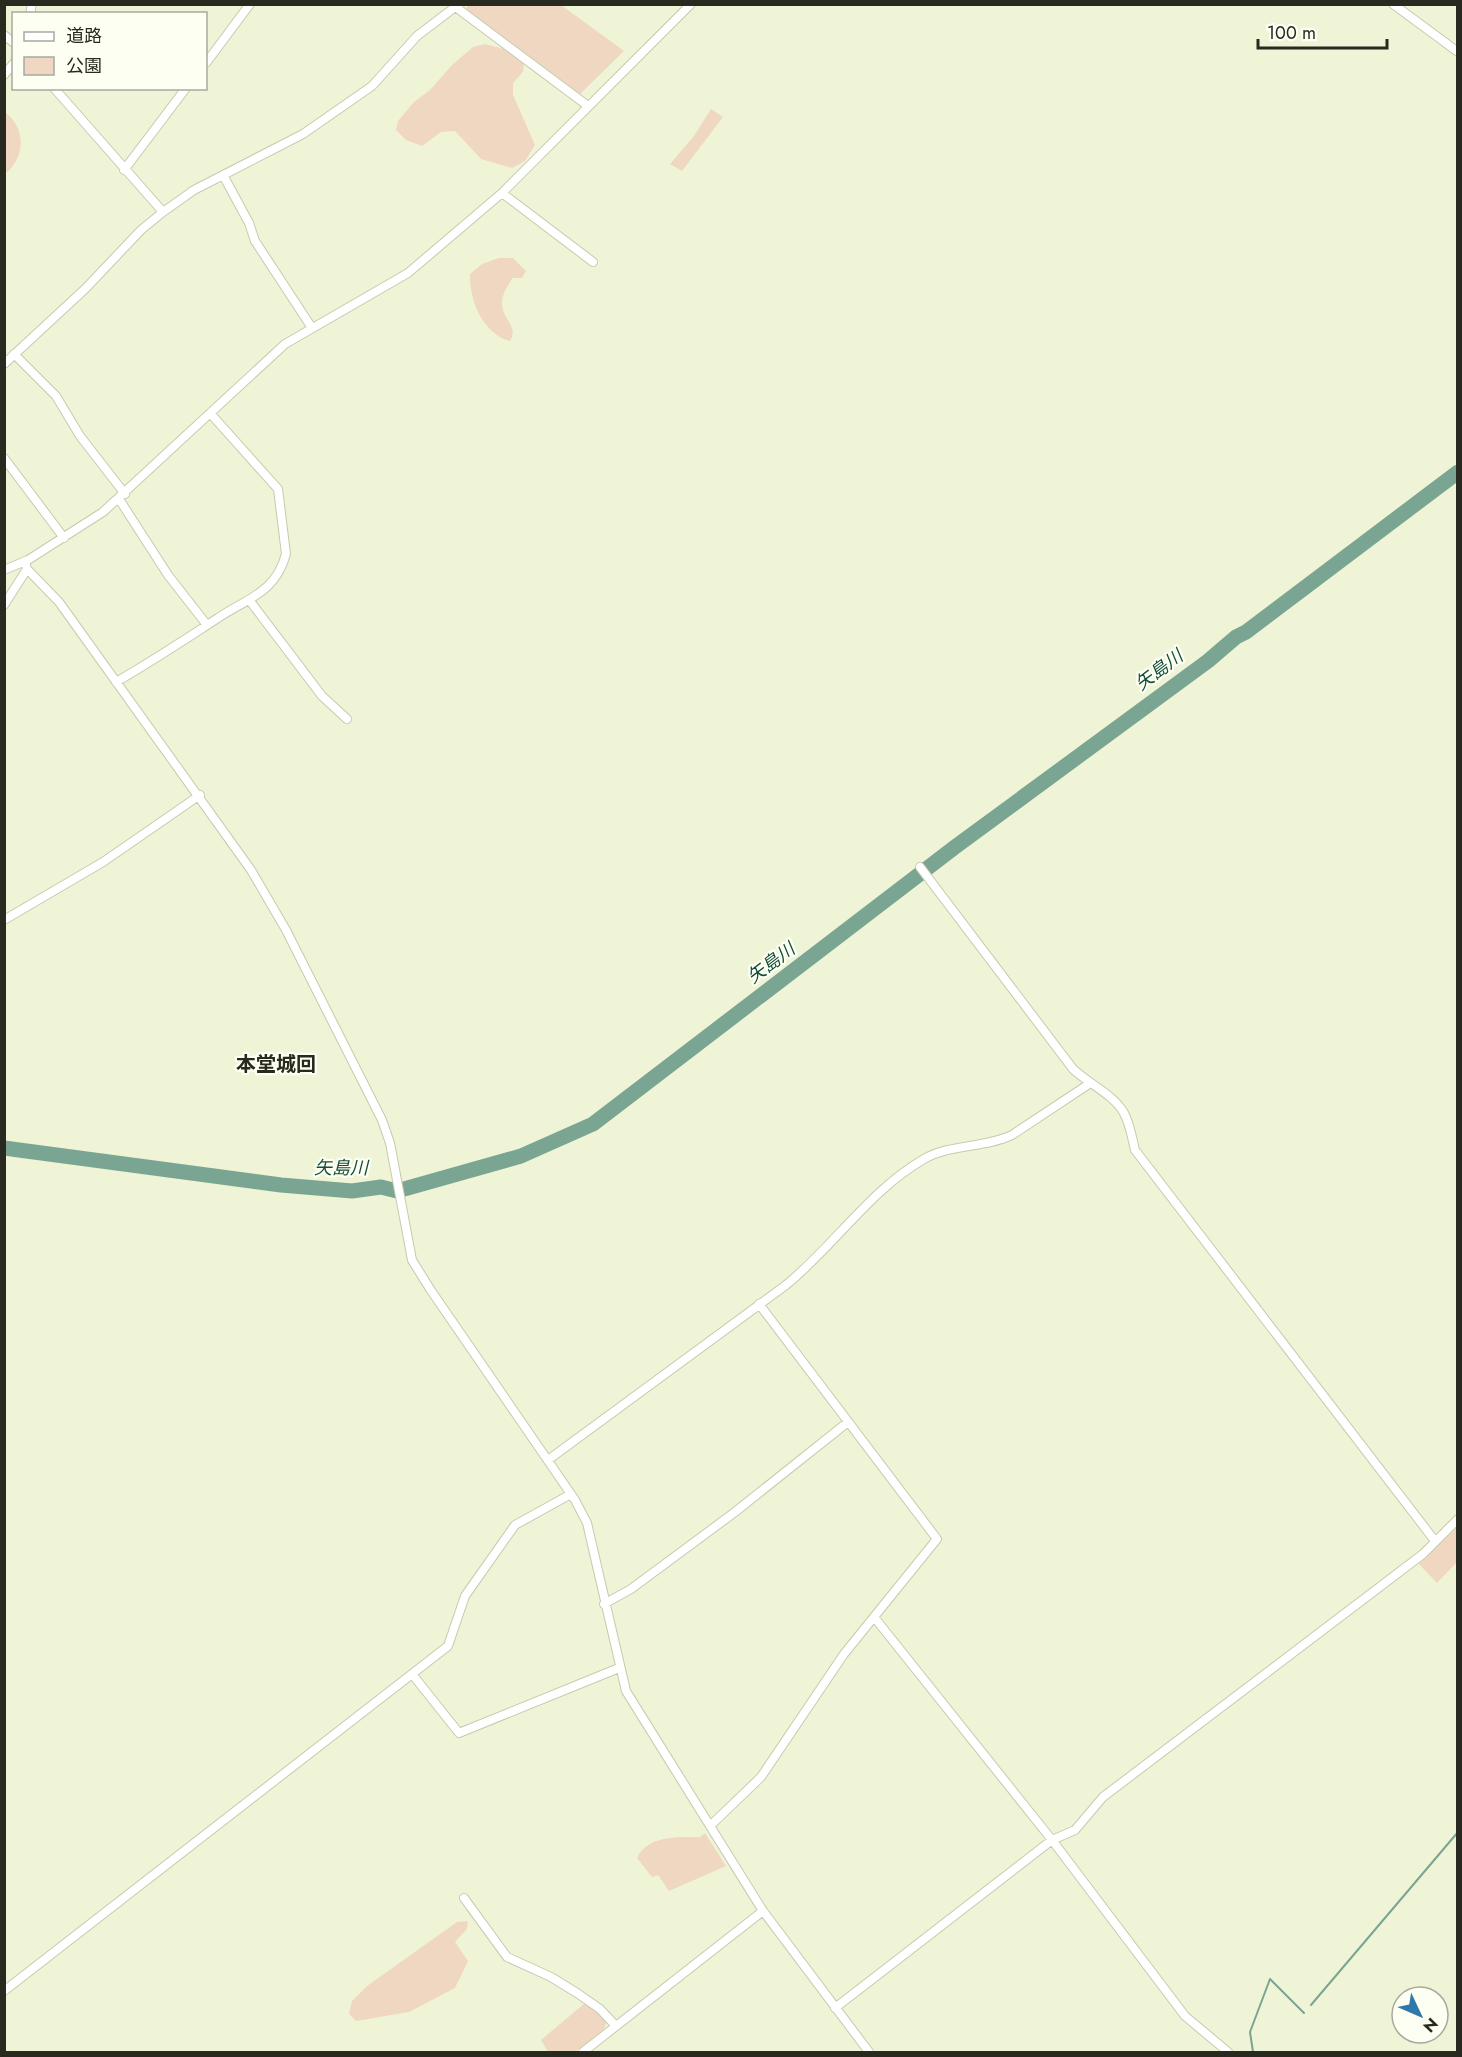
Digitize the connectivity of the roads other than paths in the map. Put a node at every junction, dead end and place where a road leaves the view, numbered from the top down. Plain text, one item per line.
1 (250, 4) edge
2 (691, 4) edge
3 (1393, 4) edge
4 (458, 6) edge
5 (1458, 52) edge
6 (207, 62) edge
7 (56, 90) edge
8 (185, 90) edge
9 (588, 106) junction
10 (124, 171) junction
11 (222, 176) junction
12 (502, 193) junction
13 (164, 212) junction
14 (593, 262) dead end
15 (312, 328) junction
16 (14, 354) junction
17 (4, 364) edge
18 (210, 413) junction
19 (4, 458) edge
20 (122, 497) junction
21 (64, 538) junction
22 (26, 565) junction
23 (4, 570) edge
24 (250, 602) junction
25 (4, 605) edge
26 (207, 625) junction
27 (116, 682) junction
28 (347, 719) dead end
29 (200, 795) junction
30 (920, 867) dead end
31 (4, 921) edge
32 (1089, 1084) junction
33 (759, 1304) junction
34 (848, 1422) junction
35 (548, 1460) junction
36 (572, 1494) junction
37 (1458, 1519) edge
38 (1435, 1540) junction
39 (604, 1604) junction
40 (874, 1617) junction
41 (619, 1668) junction
42 (412, 1674) junction
43 (710, 1826) junction
44 (1052, 1840) junction
45 (464, 1898) dead end
46 (762, 1911) junction
47 (4, 1991) edge
48 (835, 2008) junction
49 (616, 2026) junction
50 (583, 2052) edge
51 (869, 2052) edge
52 (1228, 2052) edge

1 - 6 street
2 - 9 street
3 - 5 street
4 - 9 street
4 - 11 street
7 - 10 street
8 - 10 street
9 - 12 street
10 - 13 street
11 - 13 street
11 - 15 street
12 - 14 street
12 - 15 street
13 - 16 street
15 - 18 street
16 - 17 street
16 - 20 street
18 - 20 street
18 - 24 street
19 - 21 street
20 - 21 street
20 - 26 street
21 - 22 street
22 - 23 street
22 - 25 street
22 - 27 street
24 - 26 street
24 - 28 street
26 - 27 street
27 - 29 street
29 - 31 street
29 - 35 street
30 - 32 street
32 - 33 street
32 - 38 street
33 - 34 street
33 - 35 street
34 - 39 street
34 - 40 street
35 - 36 street
36 - 39 street
36 - 42 street
37 - 38 street
38 - 44 street
39 - 41 street
40 - 43 street
40 - 44 street
41 - 42 street
41 - 43 street
42 - 47 street
43 - 46 street
44 - 48 street
44 - 52 street
45 - 49 street
46 - 48 street
46 - 49 street
48 - 51 street
49 - 50 street

